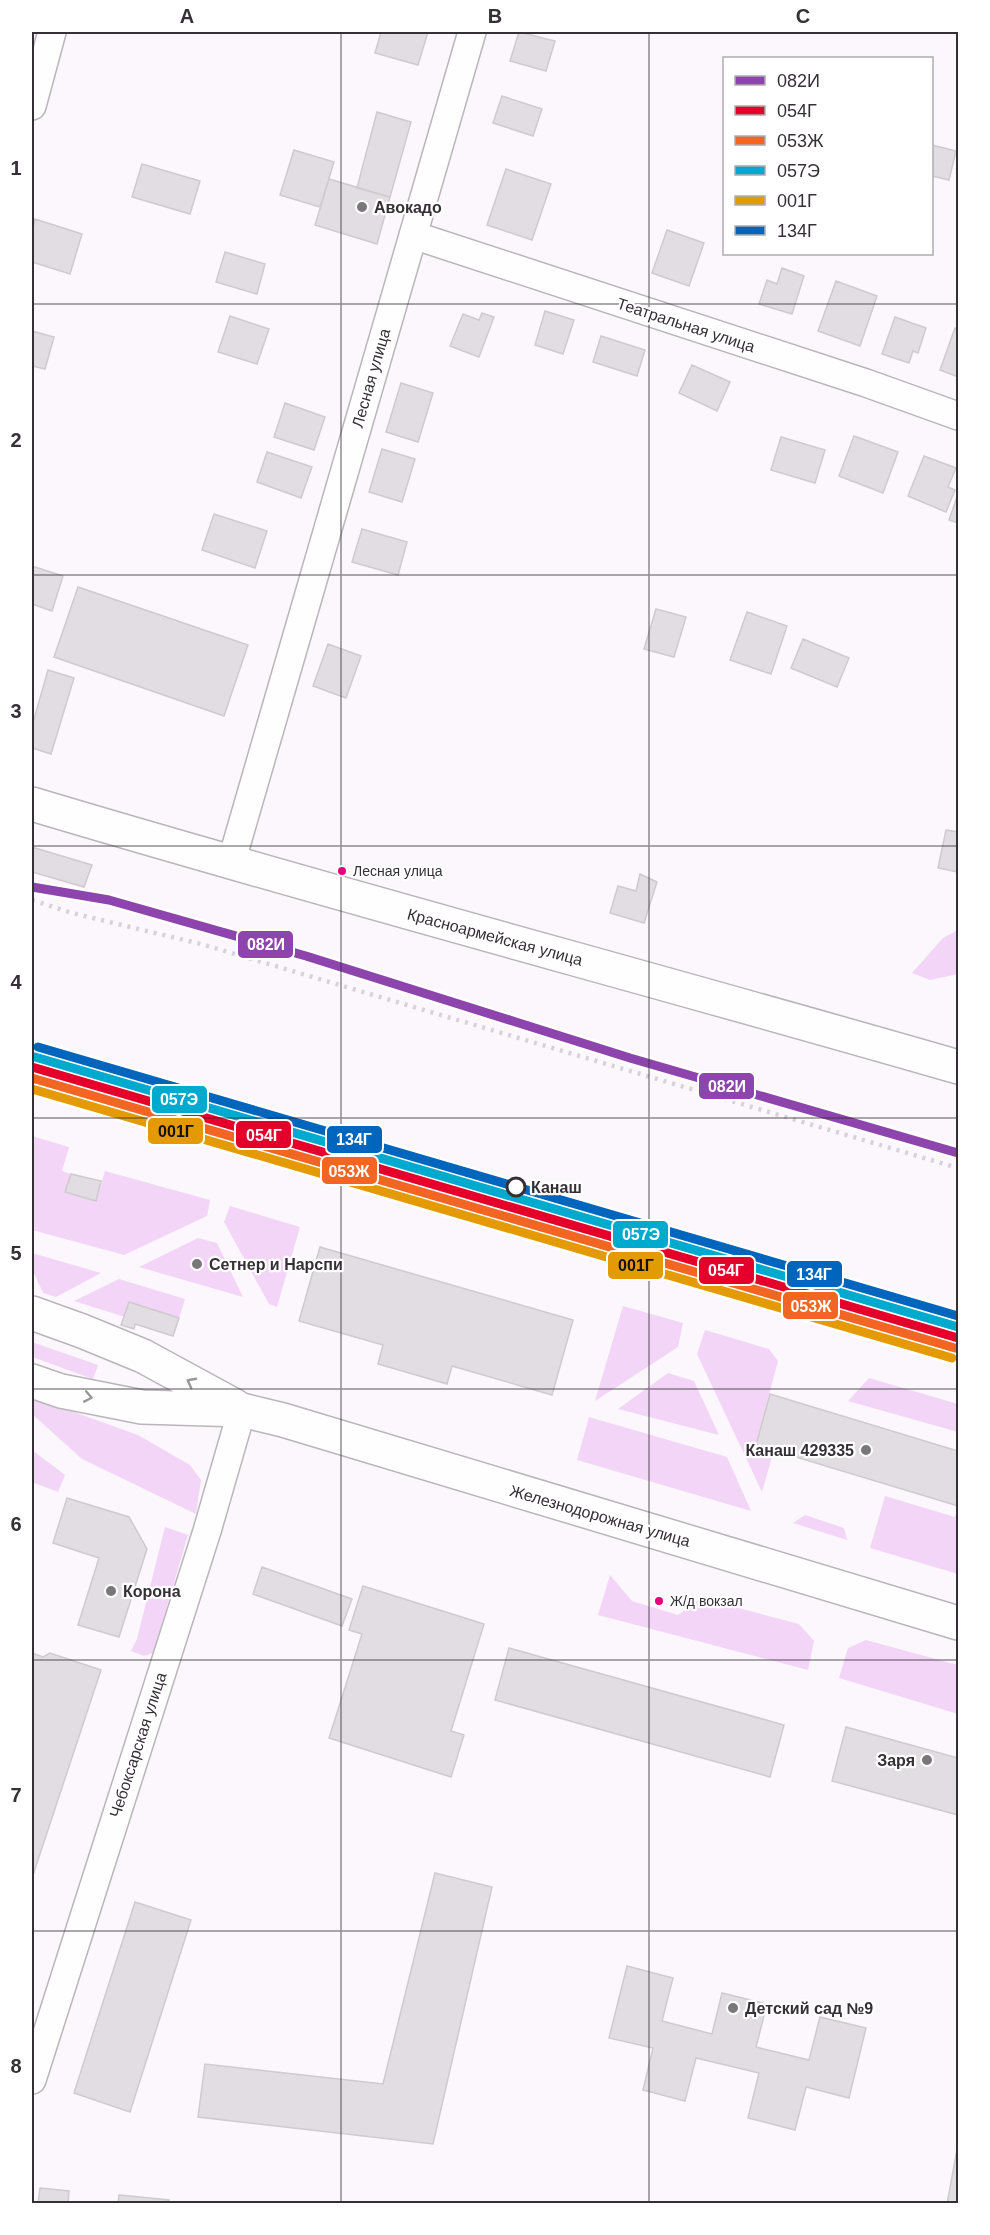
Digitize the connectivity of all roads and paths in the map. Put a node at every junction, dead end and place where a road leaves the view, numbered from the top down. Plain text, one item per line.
1 (52, 32) edge
2 (472, 32) edge
3 (32, 106) edge
4 (413, 235) junction
5 (958, 416) edge
6 (32, 804) edge
7 (231, 863) junction
8 (958, 1067) edge
9 (32, 1313) edge
10 (32, 1381) edge
11 (242, 1410) junction
12 (958, 1623) edge
13 (32, 2080) edge

1 - 3 street
2 - 4 street, Лесная улица
4 - 5 street, Театральная улица
4 - 7 street, Лесная улица
6 - 7 main road, Красноармейская улица
7 - 8 main road, Красноармейская улица
11 -> 9 main road, Железнодорожная улица
10 -> 11 main road, Железнодорожная улица
11 - 12 main road, Железнодорожная улица
11 - 13 street, Чебоксарская улица

